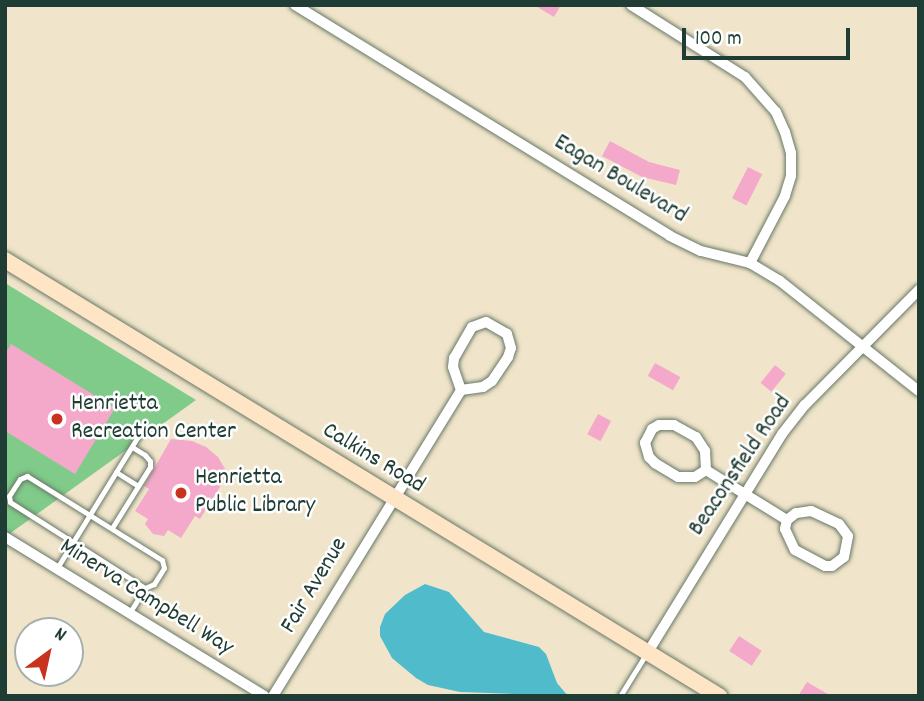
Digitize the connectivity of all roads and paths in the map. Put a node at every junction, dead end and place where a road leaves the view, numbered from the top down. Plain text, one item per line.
1 (295, 5) edge
2 (631, 5) edge
3 (5, 260) edge
4 (750, 263) junction
5 (919, 290) edge
6 (863, 346) junction
7 (461, 390) junction
8 (919, 391) edge
9 (142, 430) dead end
10 (132, 447) junction
11 (706, 470) junction
12 (116, 472) junction
13 (138, 486) junction
14 (745, 494) junction
15 (392, 498) junction
16 (90, 515) junction
17 (787, 520) junction
18 (112, 528) junction
19 (5, 537) edge
20 (73, 542) junction
21 (57, 568) junction
22 (145, 588) junction
23 (130, 613) junction
24 (648, 652) junction
25 (264, 696) edge
26 (273, 696) edge
27 (620, 696) edge
28 (719, 696) edge

1 - 4 street, Eagan Boulevard
2 - 4 street
3 - 15 main road, Calkins Road
4 - 6 street, Eagan Boulevard
5 - 6 street, Beaconsfield Road
6 - 8 street, Eagan Boulevard
6 - 14 street, Beaconsfield Road
7 - 7 street
7 - 15 street, Fair Avenue
9 - 10 lane
10 - 12 lane
10 - 13 lane
11 - 11 street
11 - 14 street
12 - 13 lane
12 - 16 lane
13 - 18 lane
14 - 17 street
14 - 24 street, Beaconsfield Road
15 - 24 main road, Calkins Road
15 - 26 street, Fair Avenue
16 - 18 lane
16 - 20 lane
16 - 20 lane
17 - 17 street
18 - 22 lane
19 - 21 street, Minerva Campbell Way
20 - 21 lane
20 - 22 lane
21 - 23 street, Minerva Campbell Way
22 - 23 lane
23 - 25 street, Minerva Campbell Way
24 - 27 lane
24 - 28 main road, Calkins Road

